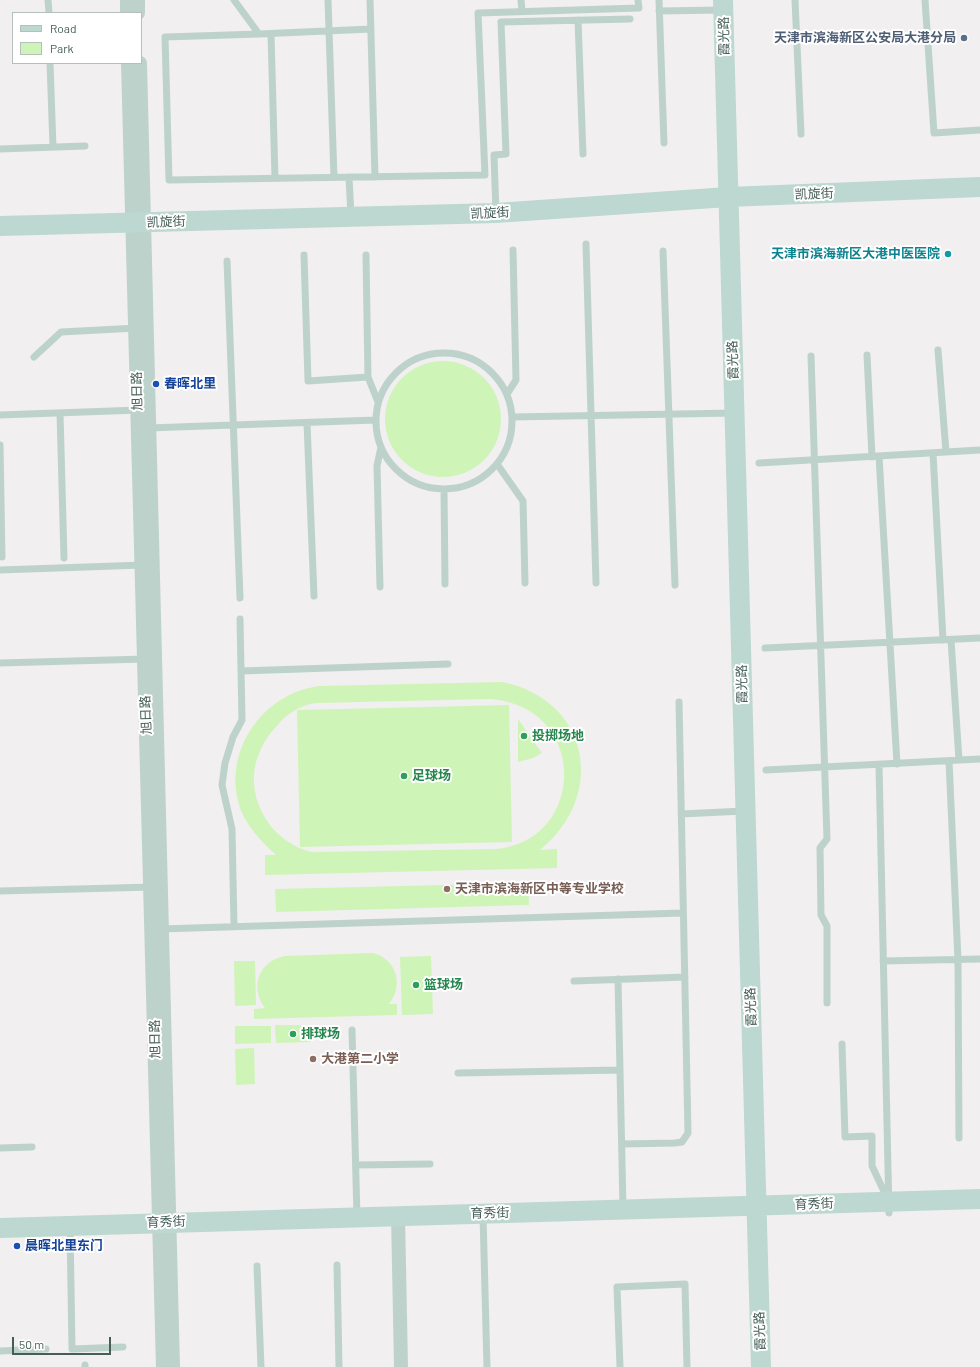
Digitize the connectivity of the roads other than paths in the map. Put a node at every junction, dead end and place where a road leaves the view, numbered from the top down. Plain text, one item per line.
1 (48, 0) edge
2 (127, 0) edge
3 (138, 0) edge
4 (234, 0) edge
5 (328, 0) edge
6 (370, 0) edge
7 (522, 0) edge
8 (638, 0) edge
9 (658, 0) edge
10 (795, 0) edge
11 (925, 0) edge
12 (728, 5) edge
13 (522, 11) junction
14 (659, 11) junction
15 (48, 12) edge
16 (127, 12) edge
17 (138, 12) edge
18 (630, 19) dead end
19 (578, 20) junction
20 (371, 29) junction
21 (329, 31) junction
22 (260, 34) junction
23 (271, 34) junction
24 (50, 64) edge
25 (128, 64) edge
26 (140, 64) edge
27 (980, 130) edge
28 (801, 134) dead end
29 (664, 143) dead end
30 (86, 146) dead end
31 (53, 147) junction
32 (0, 149) edge
33 (583, 154) dead end
34 (334, 177) junction
35 (349, 177) junction
36 (375, 177) junction
37 (275, 178) junction
38 (980, 187) edge
39 (980, 200) edge
40 (733, 203) junction
41 (496, 213) junction
42 (351, 217) junction
43 (0, 226) edge
44 (138, 227) junction
45 (0, 236) edge
46 (586, 244) dead end
47 (513, 250) dead end
48 (663, 252) dead end
49 (366, 255) dead end
50 (304, 256) dead end
51 (227, 261) dead end
52 (141, 328) junction
53 (938, 350) dead end
54 (867, 355) dead end
55 (812, 356) dead end
56 (34, 357) dead end
57 (368, 377) junction
58 (507, 394) junction
59 (378, 402) junction
60 (143, 410) junction
61 (60, 413) junction
62 (739, 413) junction
63 (669, 414) junction
64 (0, 415) edge
65 (591, 415) junction
66 (512, 416) junction
67 (376, 420) junction
68 (307, 423) junction
69 (233, 425) junction
70 (143, 429) junction
71 (0, 445) edge
72 (381, 447) junction
73 (980, 450) edge
74 (946, 452) junction
75 (933, 453) junction
76 (876, 456) junction
77 (815, 459) junction
78 (759, 463) dead end
79 (497, 464) junction
80 (444, 489) junction
81 (2, 557) dead end
82 (64, 558) dead end
83 (147, 565) junction
84 (0, 570) edge
85 (525, 583) dead end
86 (596, 583) dead end
87 (445, 584) dead end
88 (675, 585) dead end
89 (380, 587) dead end
90 (314, 596) dead end
91 (240, 598) dead end
92 (240, 618) dead end
93 (980, 638) edge
94 (942, 640) junction
95 (951, 640) junction
96 (891, 642) junction
97 (822, 646) junction
98 (765, 648) dead end
99 (150, 659) junction
100 (0, 663) edge
101 (448, 664) dead end
102 (241, 671) junction
103 (679, 702) dead end
104 (980, 759) edge
105 (959, 760) junction
106 (949, 761) junction
107 (897, 764) junction
108 (879, 765) junction
109 (825, 768) junction
110 (766, 770) dead end
111 (750, 811) junction
112 (681, 814) junction
113 (156, 887) junction
114 (0, 891) edge
115 (684, 913) junction
116 (234, 926) junction
117 (157, 929) junction
118 (980, 959) edge
119 (958, 960) junction
120 (884, 961) junction
121 (685, 977) junction
122 (618, 979) junction
123 (574, 981) dead end
124 (827, 1002) dead end
125 (352, 1030) dead end
126 (842, 1044) dead end
127 (620, 1070) junction
128 (458, 1073) dead end
129 (959, 1138) dead end
130 (622, 1144) junction
131 (32, 1147) dead end
132 (0, 1148) edge
133 (430, 1164) dead end
134 (356, 1166) junction
135 (980, 1199) edge
136 (889, 1207) junction
137 (980, 1210) edge
138 (761, 1211) junction
139 (624, 1214) junction
140 (483, 1218) junction
141 (398, 1221) junction
142 (358, 1222) junction
143 (164, 1226) junction
144 (0, 1228) edge
145 (71, 1230) junction
146 (0, 1238) edge
147 (336, 1264) dead end
148 (257, 1266) dead end
149 (123, 1347) dead end
150 (46, 1350) dead end
151 (0, 1351) edge
152 (163, 1367) edge
153 (173, 1367) edge
154 (261, 1367) edge
155 (339, 1367) edge
156 (401, 1367) edge
157 (487, 1367) edge
158 (620, 1367) edge
159 (687, 1367) edge
160 (761, 1367) edge
161 (770, 1367) edge

1 - 15 lane
2 - 16 street
3 - 17 street
4 - 22 lane
5 - 21 lane
6 - 20 lane
7 - 13 lane
8 - 13 lane
9 - 14 lane
10 - 28 lane
11 - 27 lane
12 - 14 lane
12 - 40 street, 霞光路
13 - 36 lane
14 - 29 lane
18 - 19 lane
19 - 33 lane
19 - 41 lane
20 - 21 lane
20 - 36 lane
21 - 23 lane
21 - 34 lane
22 - 23 lane
22 - 37 lane
23 - 37 lane
24 - 31 lane
25 - 44 street, 旭日路
26 - 44 street, 旭日路
30 - 31 lane
31 - 32 lane
34 - 35 lane
34 - 37 lane
35 - 36 lane
35 - 42 lane
38 - 40 street, 凯旋街
39 - 40 street, 凯旋街
40 - 41 street, 凯旋街
40 - 44 street, 凯旋街
40 - 62 street, 霞光路
41 - 42 street, 凯旋街
42 - 44 street, 凯旋街
43 - 44 street, 凯旋街
44 - 45 street, 凯旋街
44 - 52 street, 旭日路
46 - 65 lane
47 - 58 lane
48 - 63 lane
49 - 57 lane
50 - 57 lane
51 - 69 lane
52 - 56 lane
52 - 60 street, 旭日路
53 - 74 lane
54 - 76 lane
55 - 77 lane
57 - 59 lane
58 - 59 lane
58 - 66 lane
59 - 67 lane
60 - 61 lane
60 - 70 street, 旭日路
61 - 64 lane
61 - 82 lane
62 - 63 lane
62 - 111 street, 霞光路
63 - 65 lane
63 - 88 lane
65 - 66 lane
65 - 86 lane
66 - 79 lane
67 - 68 lane
67 - 72 lane
68 - 69 lane
68 - 90 lane
69 - 70 lane
69 - 91 lane
70 - 83 street, 旭日路
71 - 81 lane
72 - 80 lane
72 - 89 lane
73 - 74 lane
74 - 75 lane
75 - 76 lane
75 - 94 lane
76 - 77 lane
76 - 96 lane
77 - 78 lane
77 - 97 lane
79 - 80 lane
79 - 85 lane
80 - 87 lane
83 - 84 lane
83 - 99 street, 旭日路
92 - 102 lane
93 - 95 lane
94 - 95 lane
94 - 96 lane
95 - 105 lane
96 - 97 lane
96 - 107 lane
97 - 98 lane
97 - 109 lane
99 - 100 lane
99 - 113 street, 旭日路
101 - 102 lane
102 - 116 lane
103 - 112 lane
104 - 105 lane
105 - 106 lane
106 - 107 lane
106 - 119 lane
107 - 108 lane
108 - 109 lane
108 - 120 lane
109 - 110 lane
109 - 124 lane
111 - 112 lane
111 - 138 street, 霞光路
112 - 115 lane
113 - 114 lane
113 - 117 street, 旭日路
115 - 116 lane
115 - 121 lane
116 - 117 lane
117 - 143 street, 旭日路
118 - 119 lane
119 - 120 lane
119 - 129 lane
120 - 136 lane
121 - 122 lane
121 - 130 lane
122 - 123 lane
122 - 127 lane
125 - 134 lane
126 - 136 lane
127 - 128 lane
127 - 130 lane
130 - 139 lane
131 - 132 lane
133 - 134 lane
134 - 142 lane
135 - 136 street, 育秀街
136 - 137 street, 育秀街
136 - 138 street, 育秀街
138 - 139 street, 育秀街
138 - 160 street, 霞光路
138 - 161 street, 霞光路
139 - 140 street, 育秀街
140 - 141 street, 育秀街
140 - 157 lane
141 - 142 street, 育秀街
141 - 156 street
142 - 143 street, 育秀街
143 - 145 street, 育秀街
143 - 152 street, 旭日路
143 - 153 street, 旭日路
144 - 145 street, 育秀街
145 - 146 street, 育秀街
145 - 149 lane
147 - 155 lane
148 - 154 lane
150 - 151 lane
158 - 159 lane

